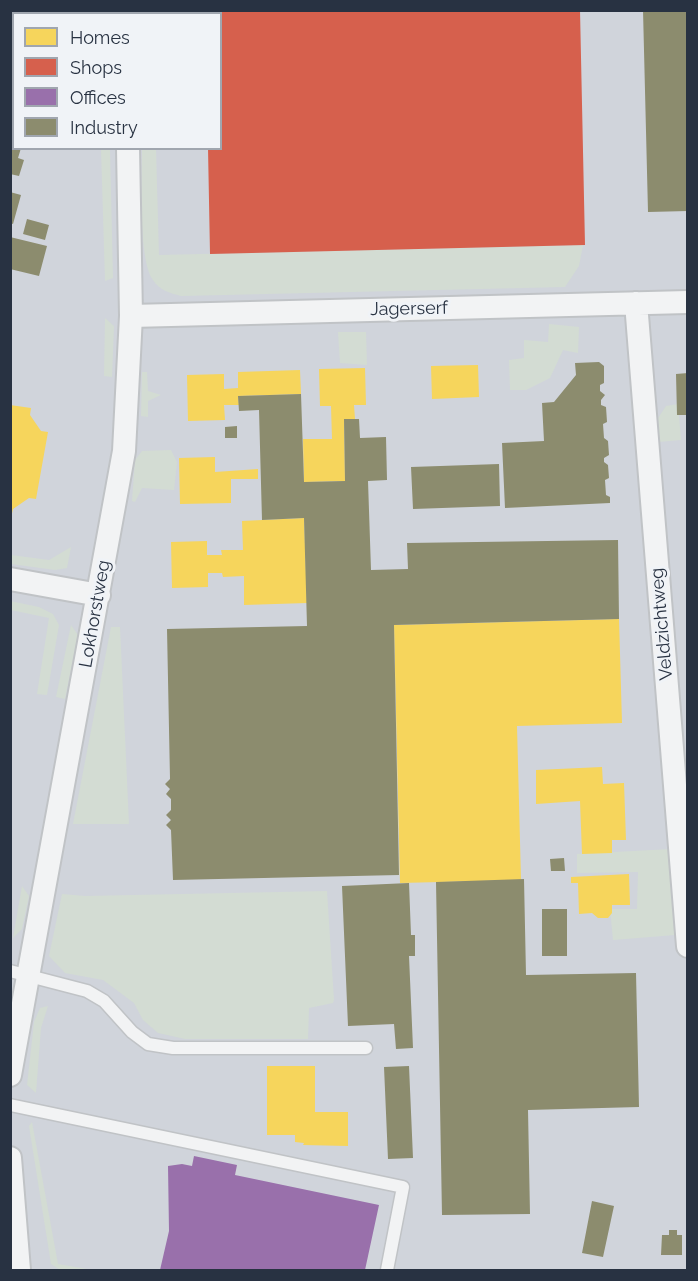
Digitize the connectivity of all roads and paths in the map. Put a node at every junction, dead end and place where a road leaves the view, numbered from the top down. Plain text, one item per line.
1 (128, 150) edge
2 (687, 302) edge
3 (636, 303) junction
4 (131, 316) junction
5 (10, 579) edge
6 (99, 595) junction
7 (687, 946) edge
8 (19, 973) edge
9 (366, 1048) dead end
10 (10, 1075) edge
11 (10, 1105) edge
12 (11, 1165) edge
13 (19, 1270) edge
14 (387, 1270) edge

1 - 4 street, Lokhorstweg
2 - 3 street, Jagerserf
3 - 4 street, Jagerserf
3 - 7 street, Veldzichtweg
4 - 6 street, Lokhorstweg
5 - 6 street
6 - 8 street, Lokhorstweg
8 - 9 lane
8 - 10 street, Lokhorstweg
11 - 14 lane
12 - 13 street

